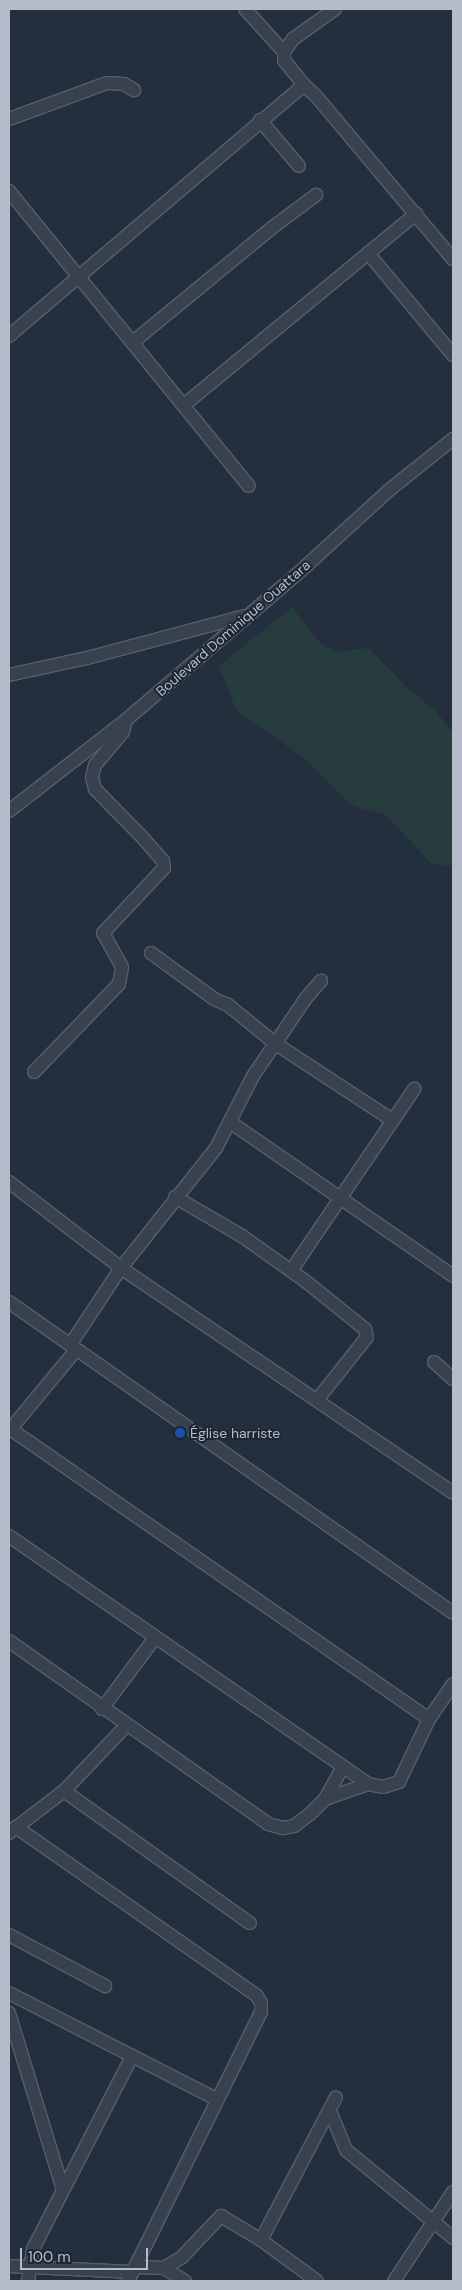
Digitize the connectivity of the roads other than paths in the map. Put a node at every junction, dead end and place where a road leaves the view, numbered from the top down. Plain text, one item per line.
1 (245, 9) edge
2 (336, 9) edge
3 (284, 52) junction
4 (304, 85) junction
5 (134, 90) dead end
6 (9, 119) edge
7 (260, 120) junction
8 (299, 166) dead end
9 (9, 191) edge
10 (316, 195) dead end
11 (416, 214) junction
12 (368, 253) junction
13 (453, 259) edge
14 (79, 276) junction
15 (9, 336) edge
16 (133, 342) junction
17 (453, 355) edge
18 (184, 405) junction
19 (453, 439) edge
20 (250, 486) dead end
21 (247, 615) junction
22 (9, 675) edge
23 (126, 720) junction
24 (9, 811) edge
25 (151, 953) dead end
26 (321, 981) dead end
27 (276, 1044) junction
28 (34, 1072) dead end
29 (414, 1089) dead end
30 (392, 1120) junction
31 (230, 1122) junction
32 (9, 1182) edge
33 (175, 1197) junction
34 (342, 1197) junction
35 (121, 1268) junction
36 (291, 1270) junction
37 (453, 1276) edge
38 (9, 1302) edge
39 (73, 1347) junction
40 (434, 1362) dead end
41 (453, 1379) edge
42 (317, 1400) junction
43 (9, 1429) edge
44 (453, 1493) edge
45 (9, 1536) edge
46 (453, 1613) edge
47 (154, 1639) junction
48 (9, 1641) edge
49 (453, 1684) edge
50 (102, 1709) junction
51 (429, 1719) junction
52 (126, 1726) junction
53 (343, 1767) junction
54 (368, 1784) junction
55 (64, 1791) junction
56 (325, 1799) junction
57 (12, 1830) edge
58 (250, 1923) dead end
59 (9, 1936) edge
60 (105, 1986) dead end
61 (9, 1994) edge
62 (9, 2013) edge
63 (131, 2058) junction
64 (336, 2097) dead end
65 (216, 2099) junction
66 (330, 2111) junction
67 (63, 2190) junction
68 (453, 2192) edge
69 (431, 2223) junction
70 (453, 2238) edge
71 (261, 2240) junction
72 (9, 2266) edge
73 (30, 2267) junction
74 (164, 2268) junction
75 (132, 2273) edge
76 (28, 2281) edge
77 (185, 2281) edge
78 (317, 2281) edge
79 (394, 2281) edge

1 - 3 street
2 - 3 street
3 - 4 street
4 - 7 street
4 - 11 street
5 - 6 street
7 - 8 street
7 - 14 street
9 - 14 street
10 - 16 street
11 - 12 street
11 - 13 street
12 - 17 street
12 - 18 street
14 - 15 street
14 - 16 street
16 - 18 street
18 - 20 street
19 - 21 street, Boulevard Dominique Ouattara
21 - 22 street
21 - 23 street, Boulevard Dominique Ouattara
23 - 24 street, Boulevard Dominique Ouattara
23 - 28 street
25 - 27 street
26 - 27 street
27 - 30 street
27 - 31 street
29 - 30 street
30 - 34 street
31 - 33 street
31 - 34 street
32 - 35 street
33 - 35 street
33 - 36 street
34 - 36 street
34 - 37 street
35 - 39 street
35 - 42 street
36 - 42 street
38 - 39 street
39 - 43 street
39 - 46 street
40 - 41 street
42 - 44 street
43 - 51 street
45 - 47 street
47 - 50 street
47 - 53 street
48 - 50 street
49 - 51 street
50 - 52 street
51 - 54 street
52 - 55 street
52 - 56 street
53 - 54 street
53 - 56 street
54 - 56 street
55 - 57 street
55 - 58 street
57 - 65 street
59 - 60 street
61 - 63 street
62 - 67 street
63 - 65 street
63 - 67 street
64 - 66 street
65 - 75 street
66 - 69 street
66 - 71 street
67 - 73 street
68 - 69 street
69 - 70 street
69 - 79 street
71 - 74 street
71 - 78 street
72 - 73 street
73 - 75 street
73 - 76 street
74 - 75 street
74 - 77 street

